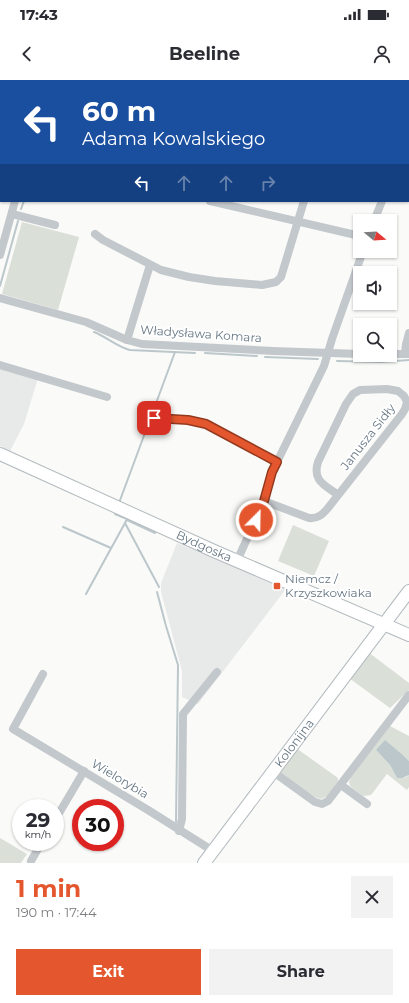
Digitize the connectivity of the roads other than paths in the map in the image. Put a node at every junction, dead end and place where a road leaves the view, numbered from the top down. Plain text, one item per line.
1 (15, 202) edge
2 (214, 202) edge
3 (304, 202) edge
4 (382, 202) edge
5 (12, 214) junction
6 (377, 214) edge
7 (298, 221) junction
8 (55, 225) dead end
9 (95, 234) dead end
10 (353, 234) edge
11 (0, 255) edge
12 (361, 258) edge
13 (150, 265) junction
14 (0, 298) edge
15 (409, 334) edge
16 (127, 340) junction
17 (328, 353) junction
18 (353, 354) edge
19 (407, 354) edge
20 (0, 365) edge
21 (107, 397) dead end
22 (154, 418) dead end
23 (0, 454) edge
24 (277, 462) junction
25 (338, 495) junction
26 (264, 501) junction
27 (237, 561) junction
28 (409, 590) edge
29 (384, 624) junction
30 (409, 635) edge
31 (217, 672) dead end
32 (43, 674) dead end
33 (409, 695) edge
34 (84, 771) junction
35 (272, 771) junction
36 (341, 785) junction
37 (367, 804) dead end
38 (64, 805) edge
39 (179, 831) junction
40 (37, 851) edge
41 (213, 852) junction
42 (31, 862) edge
43 (204, 863) edge

1 - 5 street
2 - 7 street
3 - 7 street
4 - 6 street
5 - 8 street
5 - 11 street
7 - 10 street
7 - 13 street
9 - 13 street
12 - 17 street
13 - 16 street
14 - 16 street, Władysława Komara
15 - 19 street
16 - 17 street, Władysława Komara
17 - 18 street, Władysława Komara
17 - 24 street
20 - 21 street
22 - 24 street
23 - 27 street, Bydgoska
24 - 26 street
25 - 25 street, Janusza Sidły
25 - 26 street, Janusza Sidły
26 - 27 street
27 - 29 street, Bydgoska
28 - 29 street, Kolonijna
29 - 30 street, Bydgoska
29 - 35 street, Kolonijna
31 - 39 street
32 - 34 street, Wielorybia
33 - 36 street
34 - 38 street
34 - 39 street, Wielorybia
35 - 36 street
35 - 41 street, Kolonijna
36 - 37 street
39 - 41 street, Wielorybia
40 - 42 street
41 - 43 street, Kolonijna

